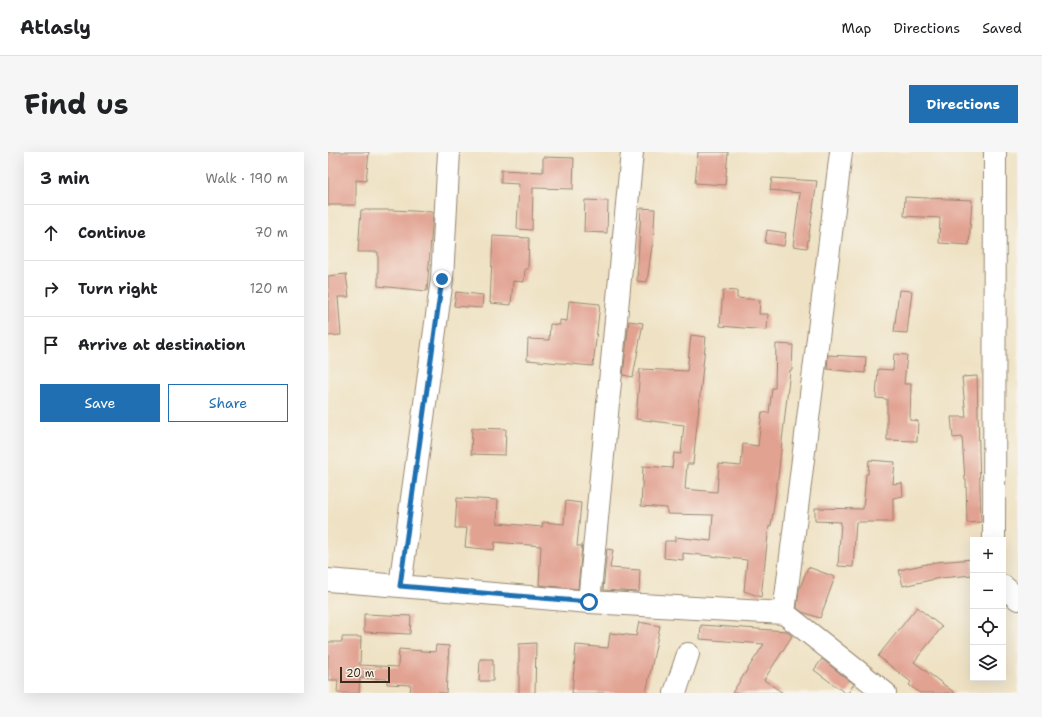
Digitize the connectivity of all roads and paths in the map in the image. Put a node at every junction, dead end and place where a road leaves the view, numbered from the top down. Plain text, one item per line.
1 (449, 152) edge
2 (632, 152) edge
3 (841, 152) edge
4 (995, 152) edge
5 (994, 537) edge
6 (328, 580) edge
7 (400, 586) junction
8 (1006, 589) edge
9 (1018, 599) edge
10 (589, 602) junction
11 (784, 613) junction
12 (688, 654) dead end
13 (675, 693) edge
14 (886, 693) edge

1 - 7 street
2 - 10 street
3 - 11 street
4 - 5 street
6 - 7 street
7 - 10 street
8 - 9 street
10 - 11 street
11 - 14 street
12 - 13 street

